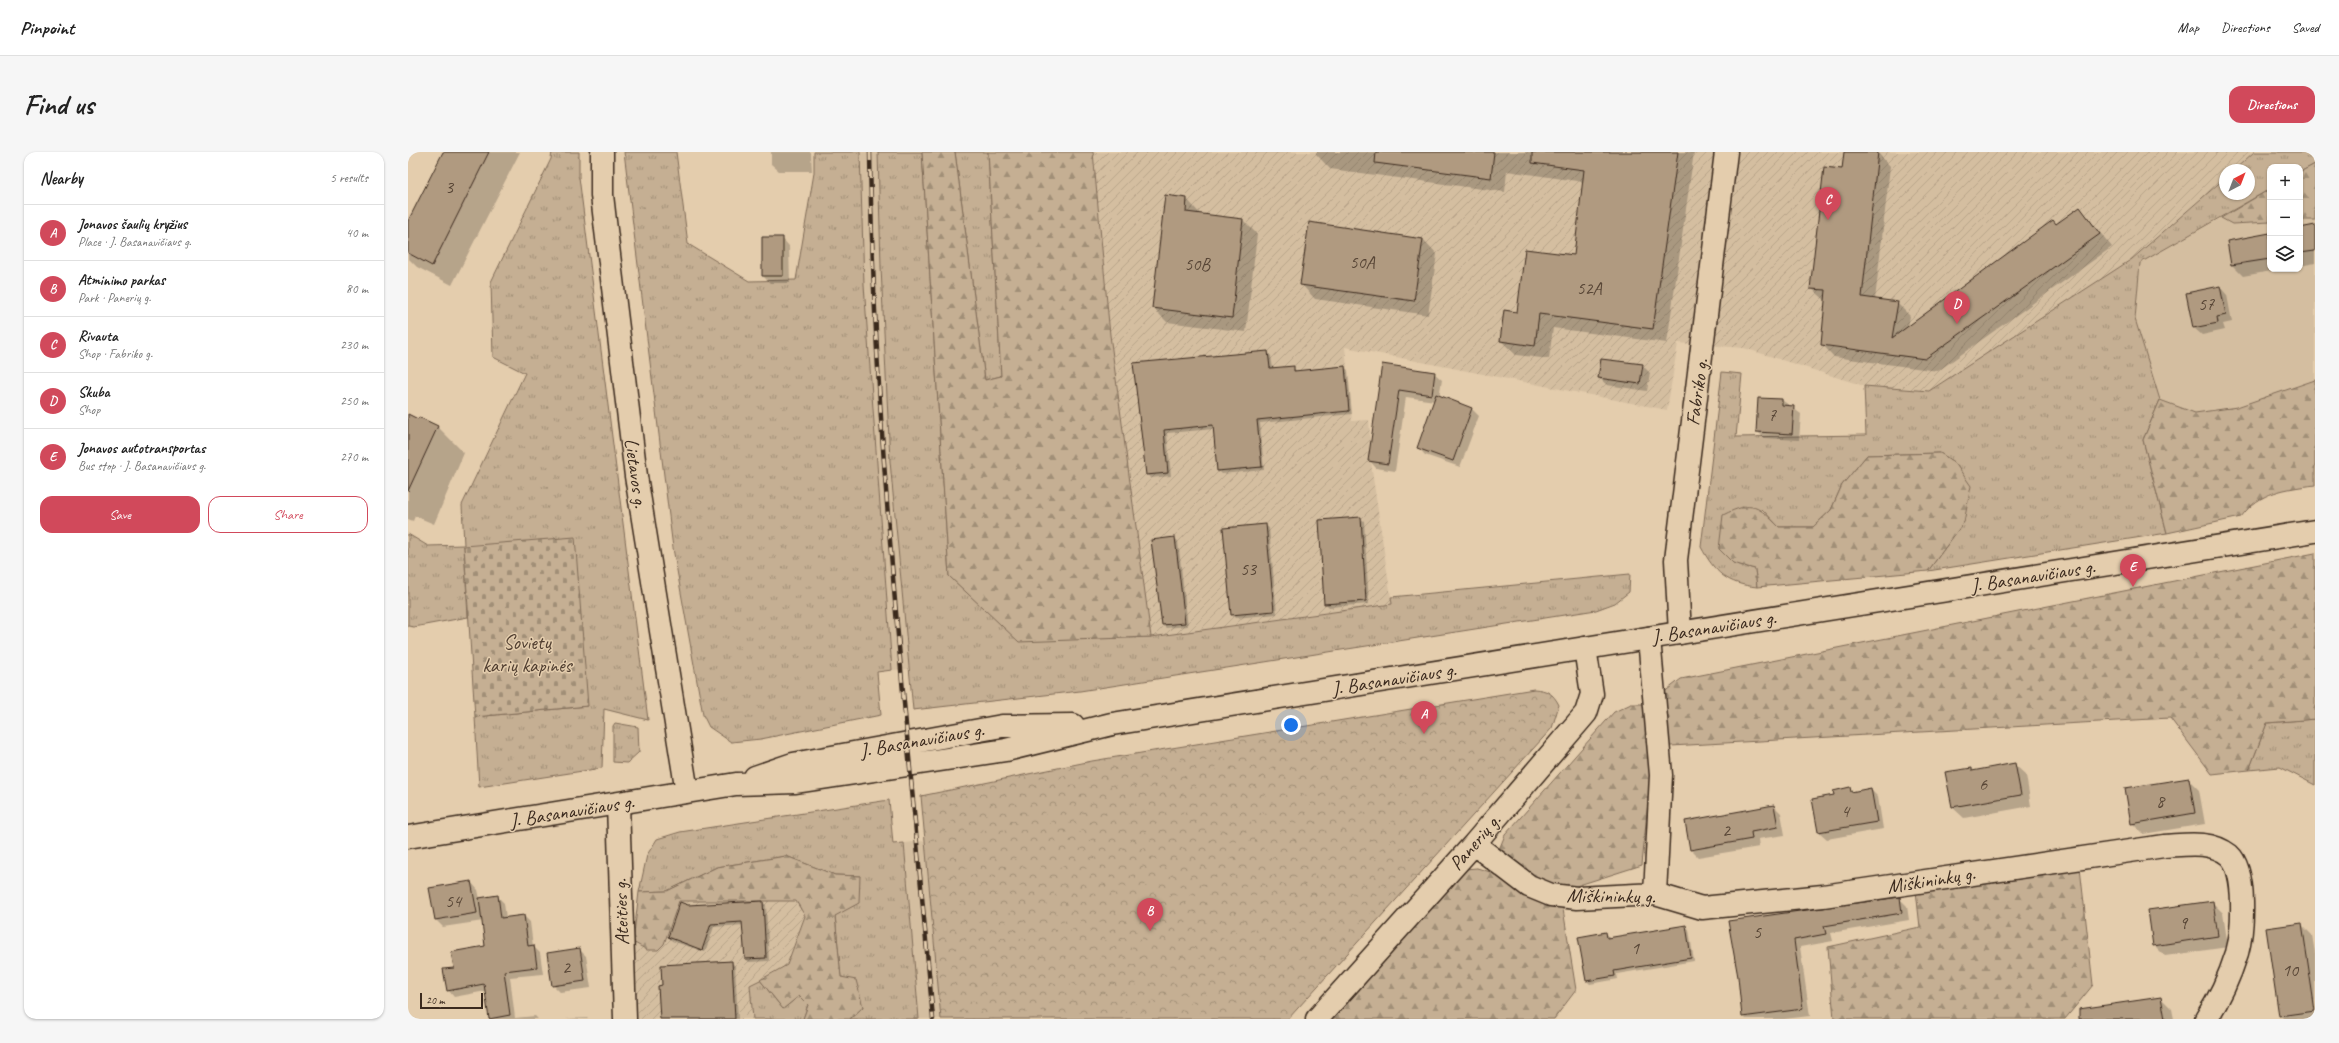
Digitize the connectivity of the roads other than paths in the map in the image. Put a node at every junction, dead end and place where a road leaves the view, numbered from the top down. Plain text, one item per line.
1 (602, 152) edge
2 (1726, 152) edge
3 (2315, 531) edge
4 (1680, 632) junction
5 (1649, 638) junction
6 (1585, 648) junction
7 (687, 792) junction
8 (618, 804) junction
9 (408, 837) edge
10 (1474, 844) junction
11 (1655, 894) junction
12 (625, 1019) edge
13 (1317, 1019) edge
14 (2206, 1019) edge

1 - 7 main road, Lietavos g.
2 - 4 main road, Fabriko g.
3 - 4 main road, J. Basanavičiaus g.
4 - 5 main road, J. Basanavičiaus g.
5 - 6 main road, J. Basanavičiaus g.
5 - 11 main road
6 - 7 main road, J. Basanavičiaus g.
6 - 10 main road, Panerių g.
7 - 8 main road, J. Basanavičiaus g.
8 - 9 main road, J. Basanavičiaus g.
8 - 12 main road, Ateities g.
10 - 11 main road, Miškininkų g.
10 - 13 main road, Panerių g.
11 - 14 main road, Miškininkų g.

